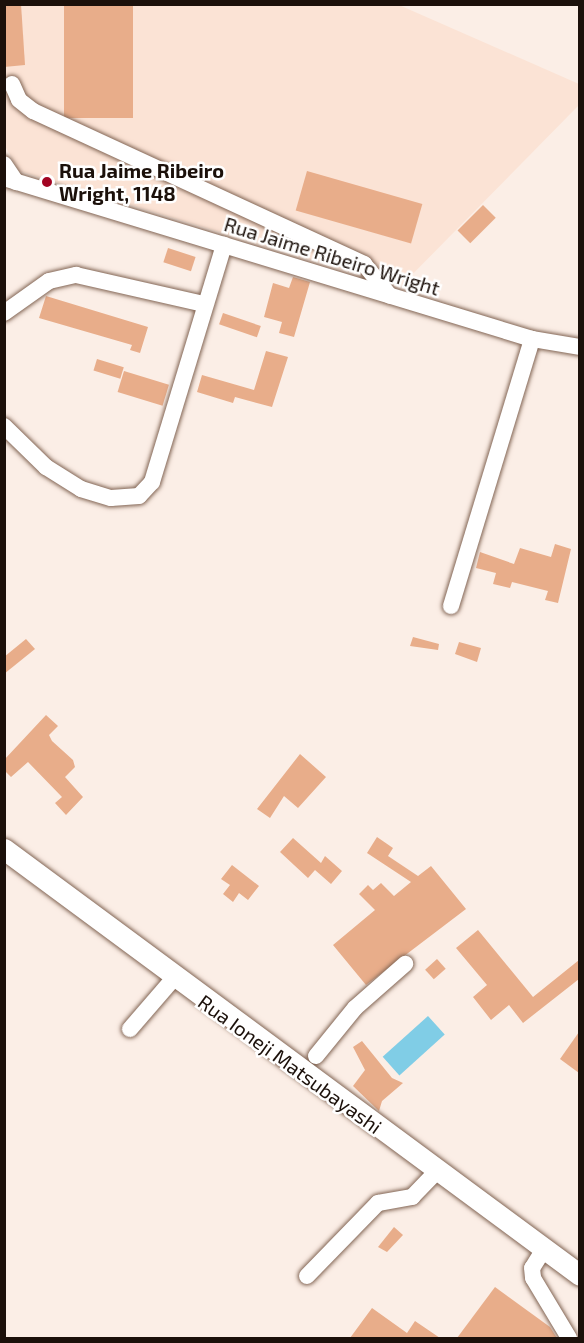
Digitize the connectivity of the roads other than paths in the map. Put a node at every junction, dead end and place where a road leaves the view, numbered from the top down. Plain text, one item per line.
1 (12, 84) dead end
2 (4, 164) edge
3 (10, 180) edge
4 (224, 244) junction
5 (390, 296) junction
6 (204, 304) junction
7 (4, 313) edge
8 (532, 339) junction
9 (579, 347) edge
10 (4, 426) edge
11 (451, 606) dead end
12 (4, 849) edge
13 (405, 964) dead end
14 (174, 978) junction
15 (130, 1029) dead end
16 (310, 1065) junction
17 (437, 1171) junction
18 (544, 1249) junction
19 (579, 1275) edge
20 (307, 1276) dead end
21 (569, 1338) edge

1 - 5 street
2 - 3 street
3 - 4 street, Rua Jaime Ribeiro Wright
4 - 5 street, Rua Jaime Ribeiro Wright
4 - 6 street
5 - 8 street, Rua Jaime Ribeiro Wright
6 - 7 street
6 - 10 street
8 - 9 street, Rua Jaime Ribeiro Wright
8 - 11 street
12 - 14 main road, Rua Ioneji Matsubayashi
13 - 16 street
14 - 15 street
14 - 16 main road, Rua Ioneji Matsubayashi
16 - 17 main road, Rua Ioneji Matsubayashi
17 - 18 main road, Rua Ioneji Matsubayashi
17 - 20 street
18 - 19 main road, Rua Ioneji Matsubayashi
18 - 21 street

